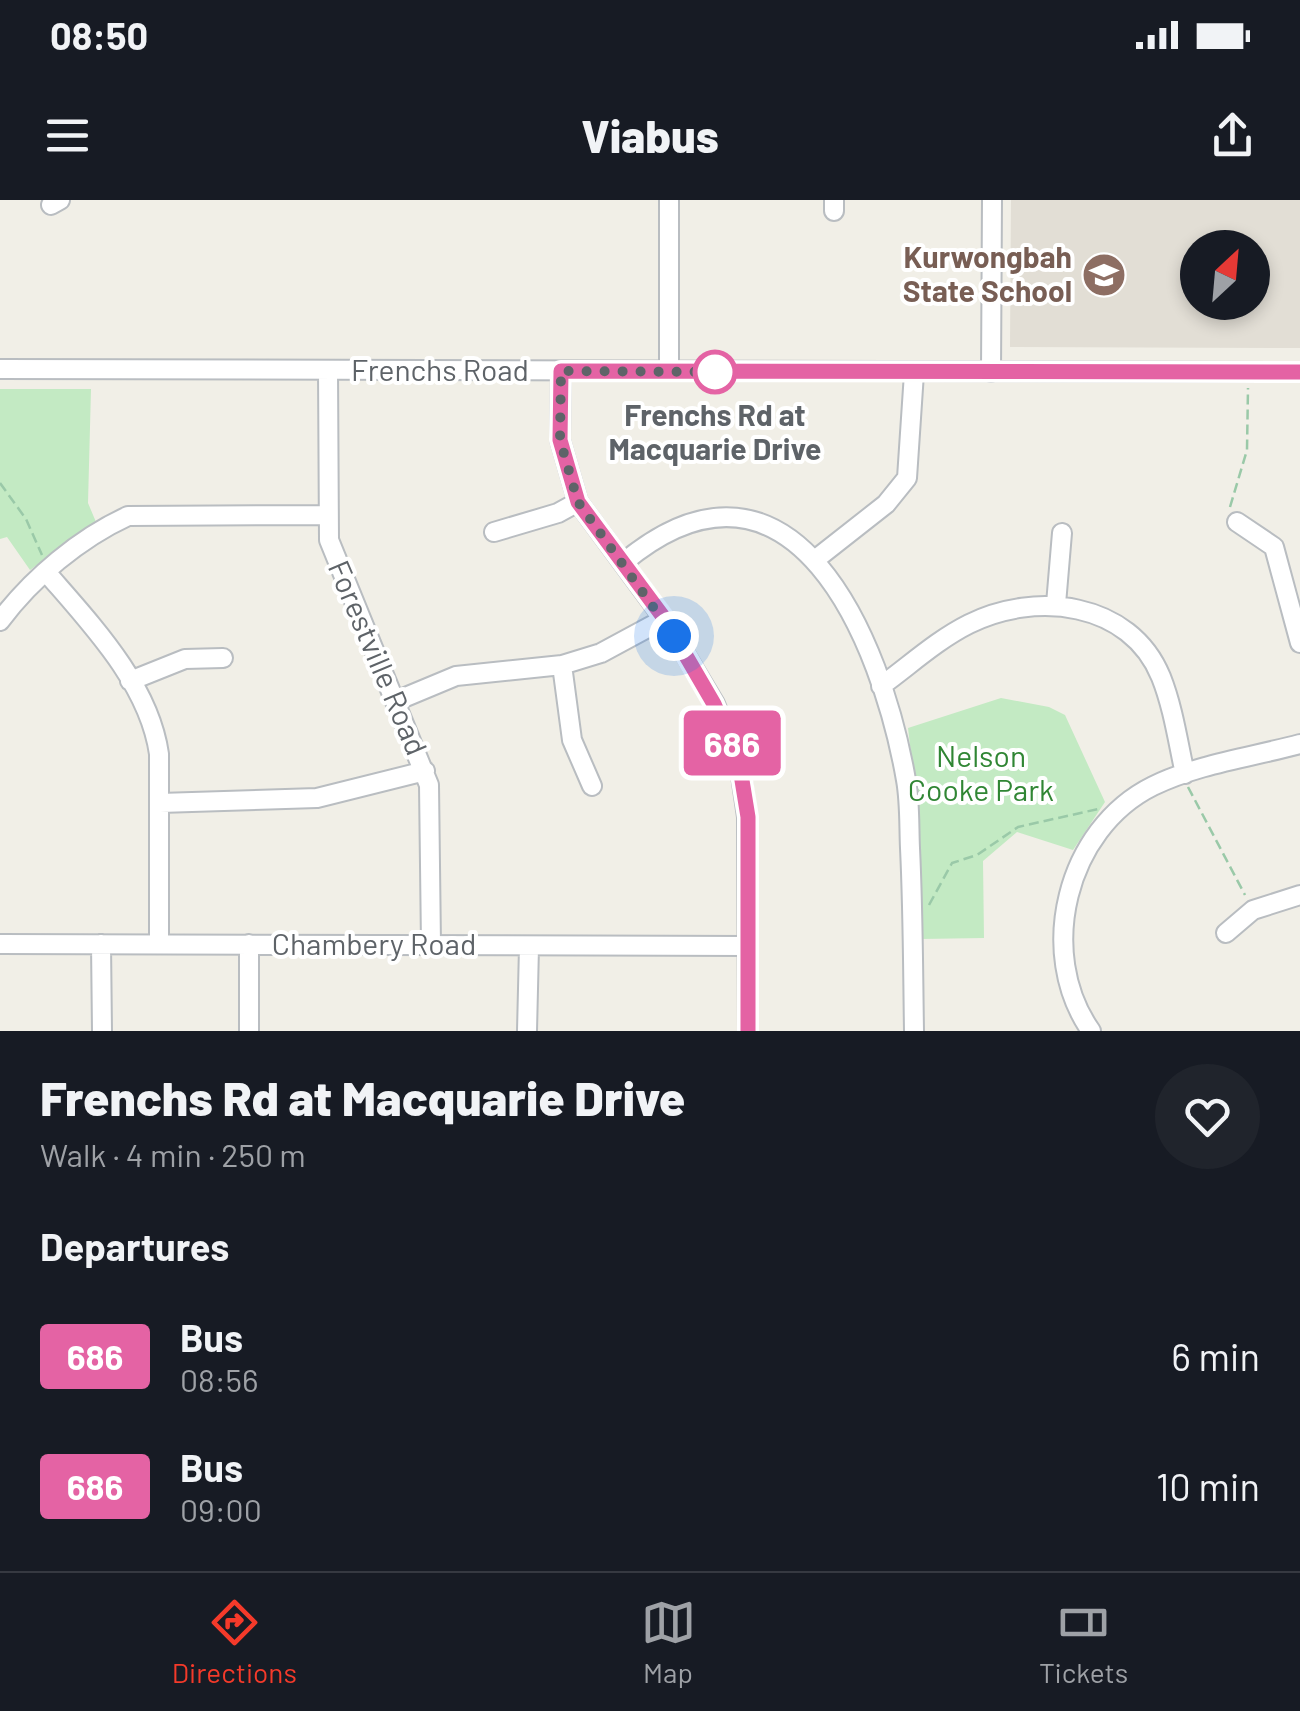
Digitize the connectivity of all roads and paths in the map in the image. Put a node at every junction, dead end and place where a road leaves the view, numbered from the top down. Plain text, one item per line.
1 (670, 200) edge
2 (992, 200) edge
3 (0, 369) edge
4 (328, 370) junction
5 (561, 371) junction
6 (669, 372) junction
7 (991, 372) junction
8 (1300, 372) edge
9 (914, 373) junction
10 (1248, 386) dead end
11 (0, 483) edge
12 (578, 502) junction
13 (327, 515) junction
14 (1238, 522) joint
15 (494, 532) dead end
16 (1062, 533) dead end
17 (816, 559) junction
18 (624, 562) junction
19 (46, 572) junction
20 (1056, 604) junction
21 (664, 618) junction
22 (0, 621) edge
23 (1300, 643) edge
24 (224, 658) dead end
25 (562, 664) junction
26 (130, 681) junction
27 (881, 686) junction
28 (396, 701) junction
29 (1300, 744) edge
30 (425, 770) junction
31 (1186, 774) junction
32 (592, 786) dead end
33 (160, 803) junction
34 (1111, 820) junction
35 (1300, 894) edge
36 (1253, 910) junction
37 (913, 921) junction
38 (1226, 932) dead end
39 (159, 943) junction
40 (0, 944) edge
41 (101, 944) junction
42 (250, 944) junction
43 (431, 945) junction
44 (748, 946) junction
45 (529, 947) junction
46 (1084, 1028) edge
47 (102, 1031) edge
48 (249, 1031) edge
49 (527, 1031) edge
50 (748, 1031) edge
51 (914, 1031) edge

1 - 6 street
2 - 7 street
3 - 4 street, Frenchs Road
4 - 5 street, Frenchs Road
4 - 13 street, Forestville Road
5 - 6 street, Frenchs Road
5 - 12 street
6 - 9 street, Frenchs Road
7 - 8 street, Frenchs Road
7 - 9 street, Frenchs Road
9 - 17 street
10 - 14 path
11 - 19 path
12 - 15 street
12 - 18 street
13 - 19 street
13 - 28 street, Forestville Road
14 - 23 street
16 - 20 street
17 - 18 street
17 - 27 street
18 - 21 street
19 - 22 street
19 - 26 street
20 - 27 street
20 - 31 street
21 - 25 street
21 - 44 street
24 - 26 street
25 - 28 street
25 - 32 street
26 - 33 street
27 - 37 street
28 - 30 street, Forestville Road
29 - 31 street
30 - 33 street
30 - 43 street, Forestville Road
31 - 34 street
31 - 36 path
33 - 39 street
34 - 37 path
34 - 46 street
35 - 36 street
36 - 38 street
37 - 51 street
39 - 41 street, Chambery Road
39 - 42 street, Chambery Road
40 - 41 street, Chambery Road
41 - 47 street
42 - 43 street, Chambery Road
42 - 48 street
43 - 45 street, Chambery Road
44 - 45 street, Chambery Road
44 - 50 street
45 - 49 street

